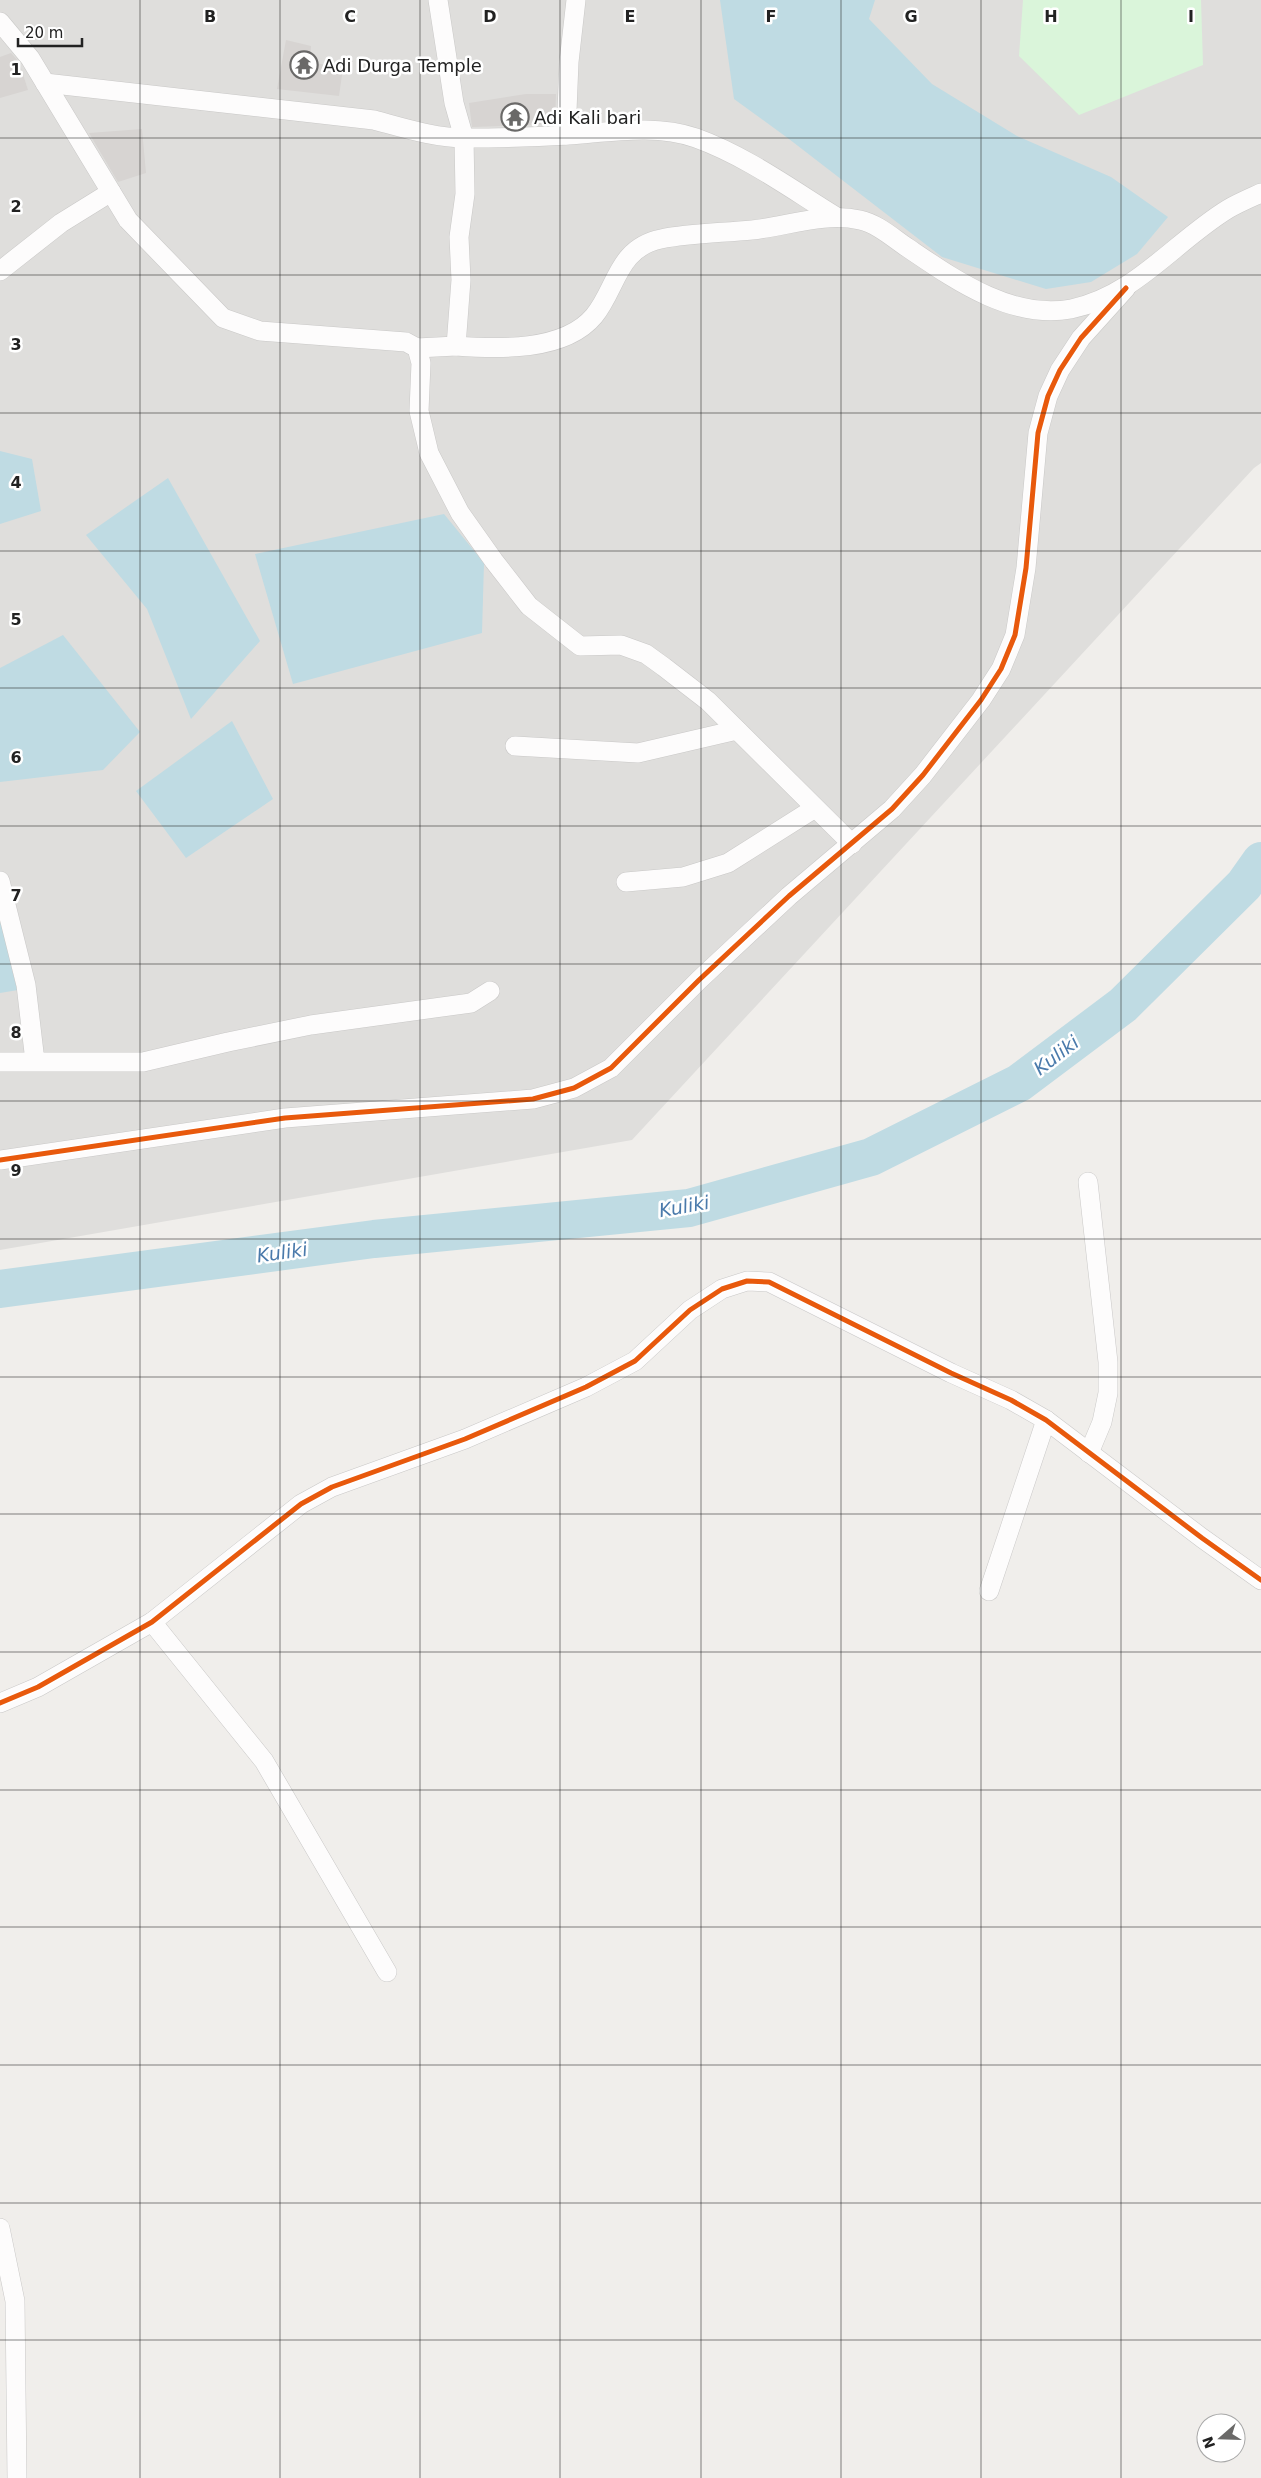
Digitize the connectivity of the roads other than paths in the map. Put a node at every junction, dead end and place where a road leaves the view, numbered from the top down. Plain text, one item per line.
1 (438, 0) edge
2 (576, 0) edge
3 (0, 22) edge
4 (45, 83) junction
5 (566, 135) junction
6 (464, 138) junction
7 (112, 192) junction
8 (1261, 193) edge
9 (835, 216) junction
10 (0, 271) edge
11 (1126, 288) junction
12 (456, 346) junction
13 (417, 348) junction
14 (736, 730) junction
15 (515, 746) dead end
16 (815, 808) junction
17 (852, 844) junction
18 (0, 881) edge
19 (626, 882) dead end
20 (490, 991) dead end
21 (0, 1062) edge
22 (35, 1062) junction
23 (0, 1160) edge
24 (1088, 1182) dead end
25 (1046, 1420) junction
26 (1090, 1453) junction
27 (1261, 1580) edge
28 (989, 1591) dead end
29 (152, 1622) junction
30 (0, 1703) edge
31 (387, 1972) dead end
32 (0, 2228) edge
33 (17, 2478) edge

1 - 6 street
2 - 5 street
3 - 4 street
4 - 6 street
4 - 7 street
5 - 6 street
5 - 9 street
6 - 12 street
7 - 10 street
7 - 13 street
8 - 11 street
9 - 11 street
9 - 12 street
11 - 17 street
12 - 13 street
13 - 14 street
14 - 15 street
14 - 16 street
16 - 17 street
16 - 19 street
17 - 23 street
18 - 22 street
20 - 22 street
21 - 22 street
24 - 26 street
25 - 26 street
25 - 28 street
25 - 29 street
26 - 27 street
29 - 30 street
29 - 31 street
32 - 33 street

